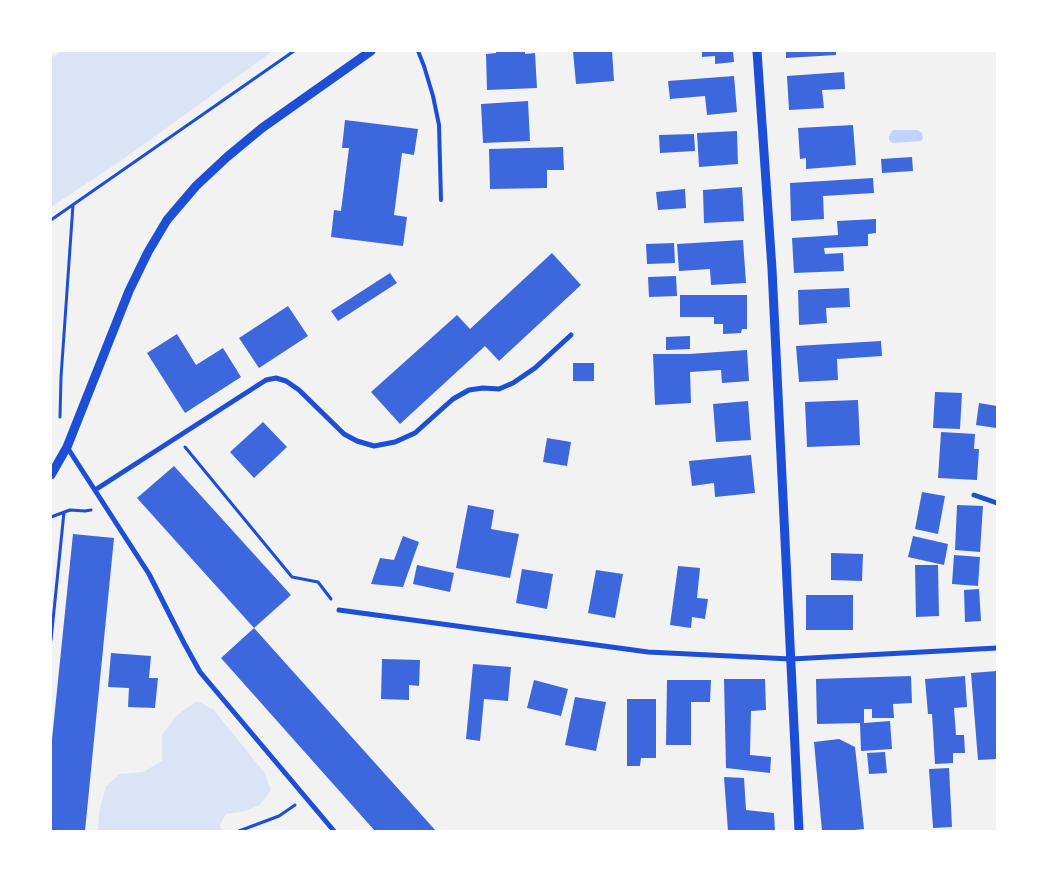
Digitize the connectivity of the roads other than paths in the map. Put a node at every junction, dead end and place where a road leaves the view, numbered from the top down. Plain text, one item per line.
1 (371, 51) edge
2 (418, 51) edge
3 (757, 51) edge
4 (441, 200) dead end
5 (571, 335) dead end
6 (67, 447) junction
7 (51, 475) edge
8 (95, 490) junction
9 (974, 495) dead end
10 (997, 502) edge
11 (339, 610) road end
12 (997, 648) edge
13 (791, 659) junction
14 (334, 831) edge
15 (799, 831) edge

1 - 6 street
2 - 4 lane
3 - 13 street
5 - 8 street
6 - 7 street
6 - 8 street
8 - 14 street
9 - 10 street
11 - 13 street
12 - 13 street
13 - 15 street

